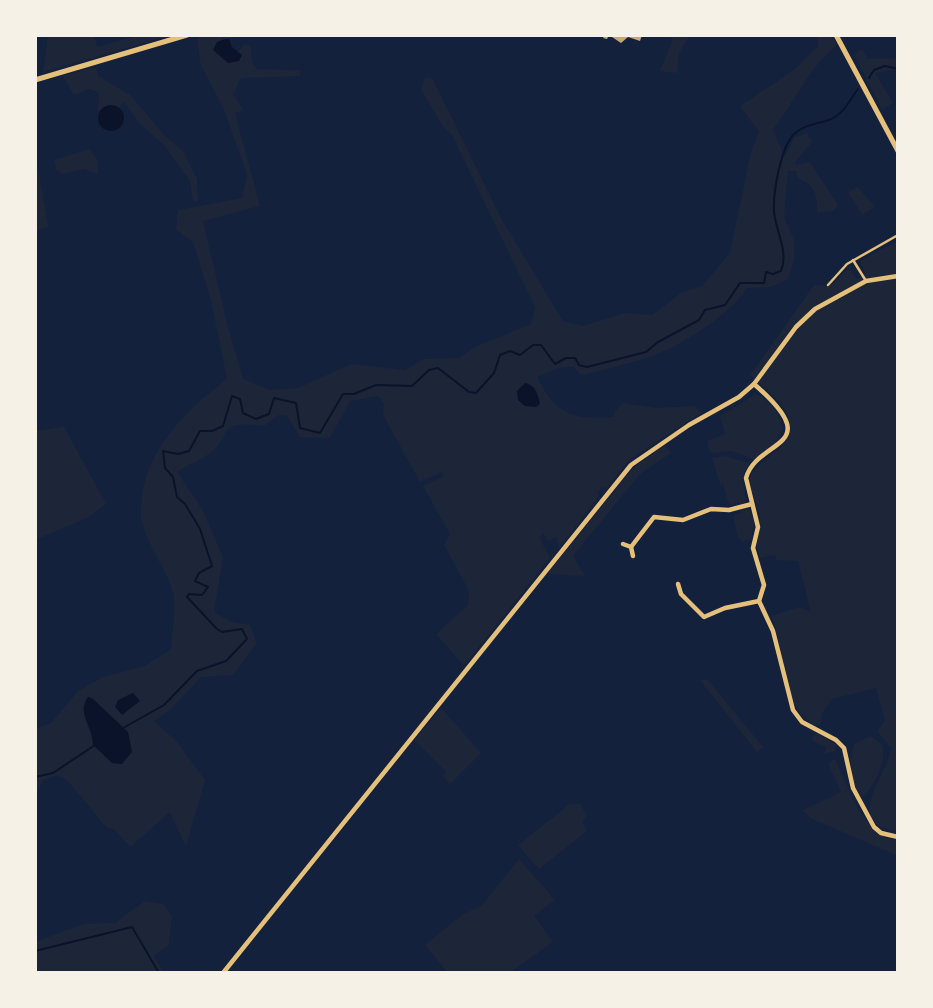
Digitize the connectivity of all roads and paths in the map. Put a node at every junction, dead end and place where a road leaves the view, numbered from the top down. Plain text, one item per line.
1 (187, 35) edge
2 (837, 36) edge
3 (35, 80) edge
4 (898, 151) edge
5 (898, 235) edge
6 (853, 260) junction
7 (898, 276) edge
8 (866, 281) junction
9 (828, 285) dead end
10 (754, 384) junction
11 (752, 504) junction
12 (623, 544) dead end
13 (631, 547) junction
14 (633, 556) dead end
15 (678, 584) dead end
16 (759, 601) junction
17 (898, 837) edge
18 (223, 973) edge

1 - 3 street
2 - 4 street
5 - 6 lane
6 - 8 lane
6 - 9 lane
7 - 8 street
8 - 10 street
10 - 11 street
10 - 18 street
11 - 13 street
11 - 16 street
12 - 13 street
13 - 14 street
15 - 16 street
16 - 17 street

